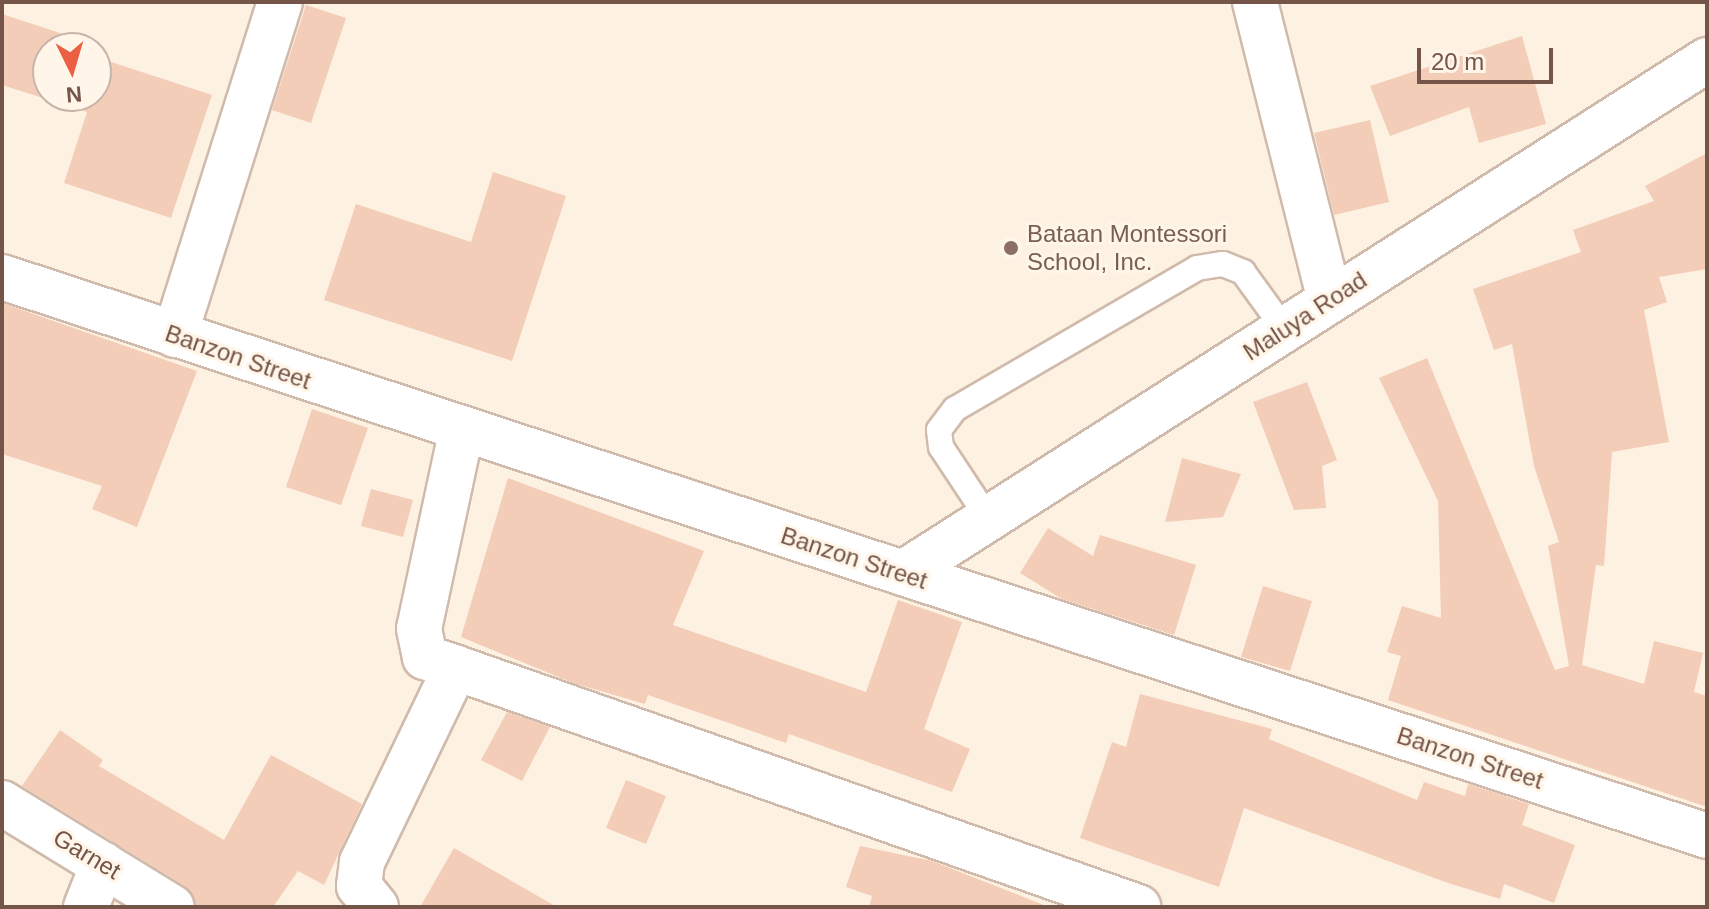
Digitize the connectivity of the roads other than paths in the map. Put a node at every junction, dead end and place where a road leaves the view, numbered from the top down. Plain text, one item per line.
1 (280, 2) edge
2 (1255, 2) edge
3 (1707, 60) edge
4 (2, 277) edge
5 (1330, 300) junction
6 (1285, 330) junction
7 (175, 335) junction
8 (461, 433) junction
9 (988, 518) junction
10 (903, 573) junction
11 (456, 667) junction
12 (2, 803) edge
13 (1707, 836) edge
14 (103, 864) junction
15 (86, 907) edge
16 (172, 907) edge
17 (376, 907) edge
18 (1138, 907) edge

1 - 7 street
2 - 5 street
3 - 5 street, Maluya Road
4 - 7 street, Banzon Street
5 - 6 street, Maluya Road
6 - 9 street, Maluya Road
6 - 9 lane
7 - 8 street, Banzon Street
8 - 10 street, Banzon Street
8 - 11 street
9 - 10 street, Maluya Road
10 - 13 street, Banzon Street
11 - 17 street
11 - 18 street
12 - 14 street, Garnet
14 - 15 street
14 - 16 street, Garnet

